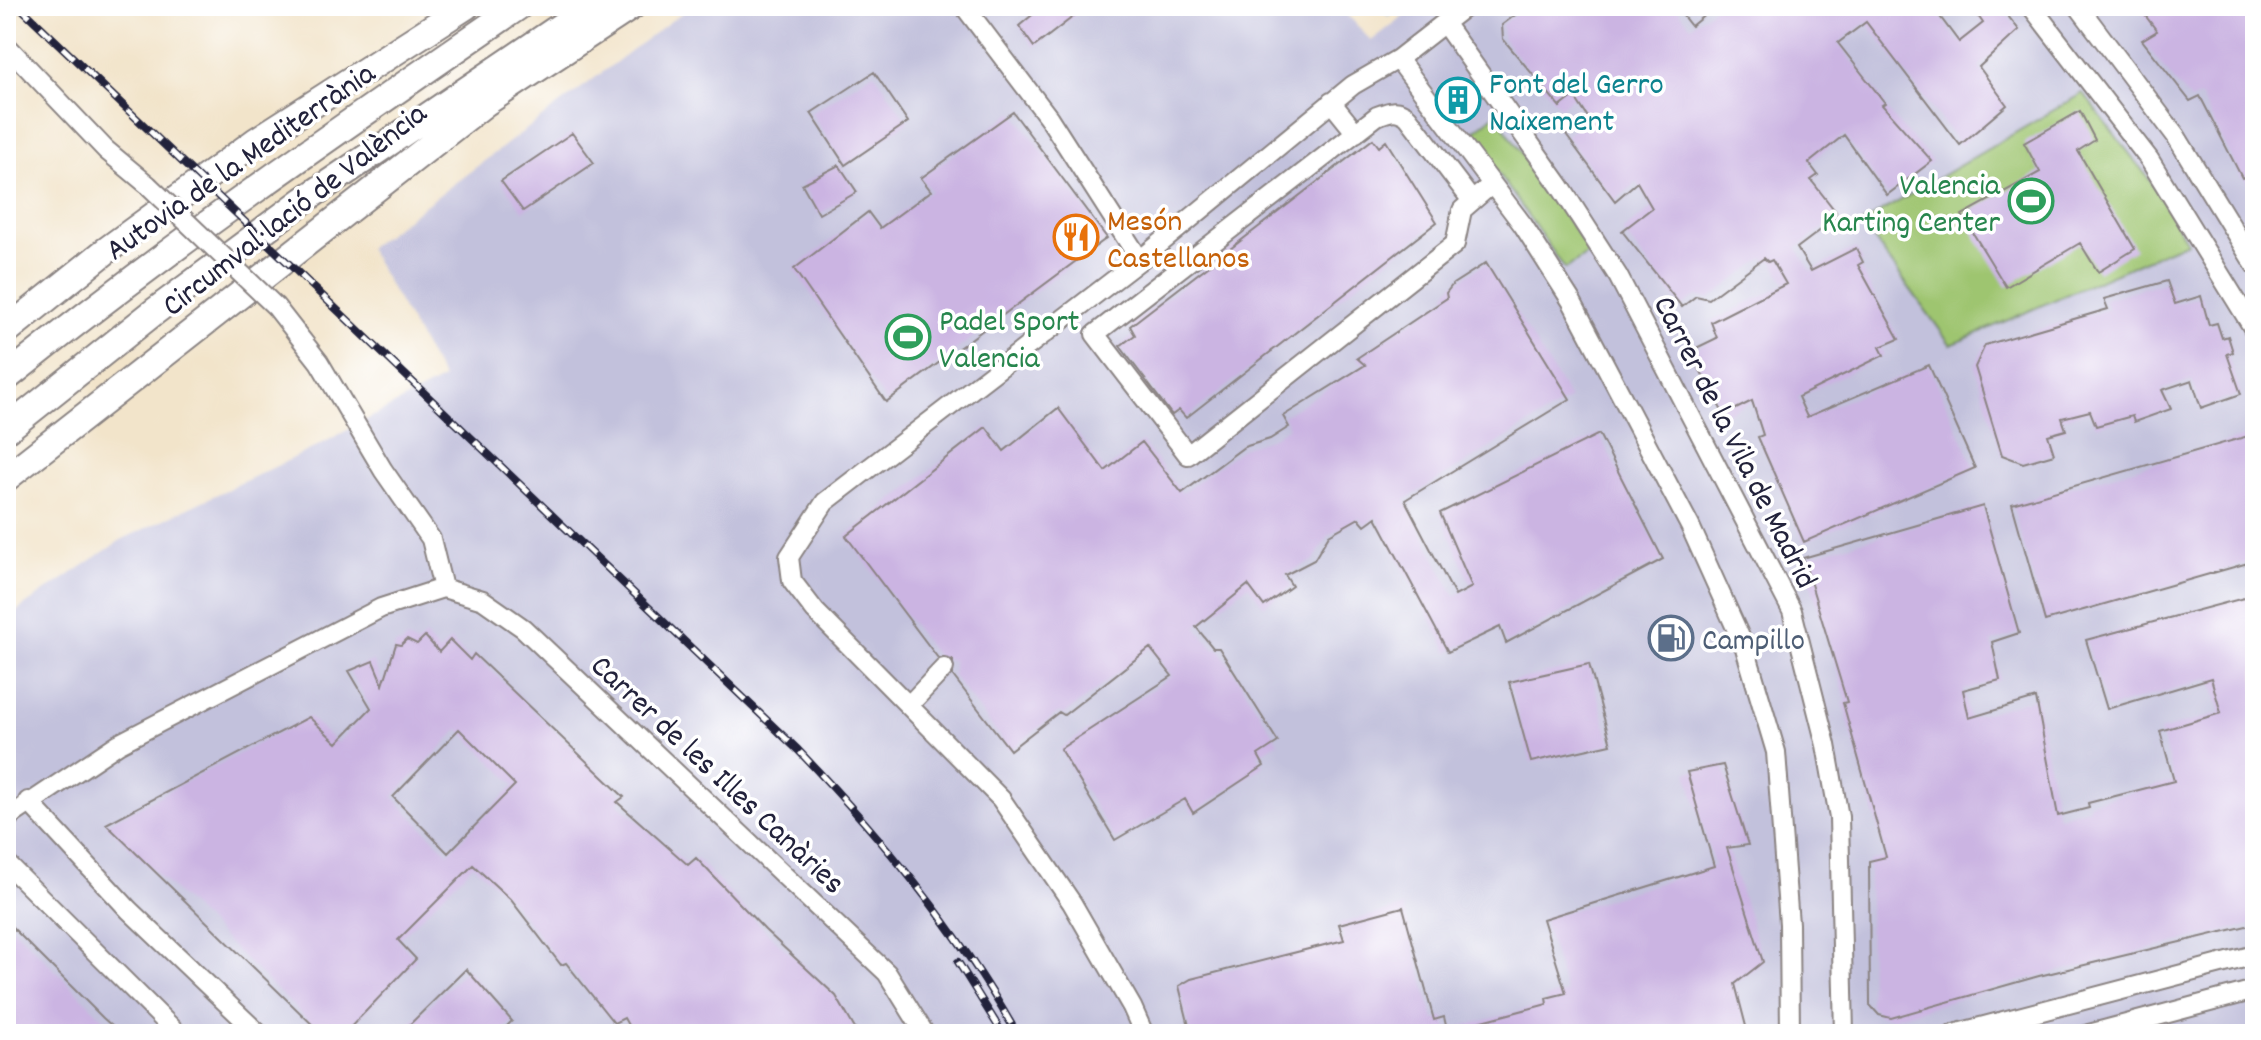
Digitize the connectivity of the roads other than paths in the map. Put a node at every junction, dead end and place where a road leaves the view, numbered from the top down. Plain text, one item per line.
1 (466, 6) edge
2 (519, 6) edge
3 (591, 6) edge
4 (632, 6) edge
5 (964, 6) edge
6 (1466, 6) edge
7 (2031, 6) edge
8 (2078, 6) edge
9 (1444, 23) junction
10 (6, 45) edge
11 (1398, 59) junction
12 (1331, 102) junction
13 (1356, 133) junction
14 (1492, 184) junction
15 (1472, 201) junction
16 (1140, 260) junction
17 (2255, 265) edge
18 (6, 331) edge
19 (2255, 331) edge
20 (6, 378) edge
21 (6, 430) edge
22 (6, 478) edge
23 (443, 588) junction
24 (944, 668) dead end
25 (910, 704) junction
26 (28, 801) junction
27 (6, 819) edge
28 (6, 863) edge
29 (2255, 955) edge
30 (2255, 990) edge
31 (178, 1034) edge
32 (259, 1034) edge
33 (925, 1034) edge
34 (1144, 1034) edge
35 (1790, 1034) edge
36 (1844, 1034) edge
37 (1954, 1034) edge
38 (2089, 1034) edge

1 - 18 highway
2 - 20 highway, Autovia de la Mediterrània
3 - 21 highway
4 - 22 highway, Circumval·lació de València
5 - 16 street
6 - 9 street
7 - 19 street
8 - 17 street
9 - 11 street
9 - 36 street, Carrer de la Vila de Madrid
10 - 23 street, bridge
11 - 12 street
11 - 14 street
12 - 13 street
12 - 16 street
13 - 15 street
13 - 15 street
14 - 15 street
14 - 35 street
16 - 25 street
23 - 26 street
23 - 33 street, Carrer de les Illes Canàries
24 - 25 street
25 - 34 street
26 - 27 street
26 - 32 street
28 - 31 street
29 - 37 street
30 - 38 street

